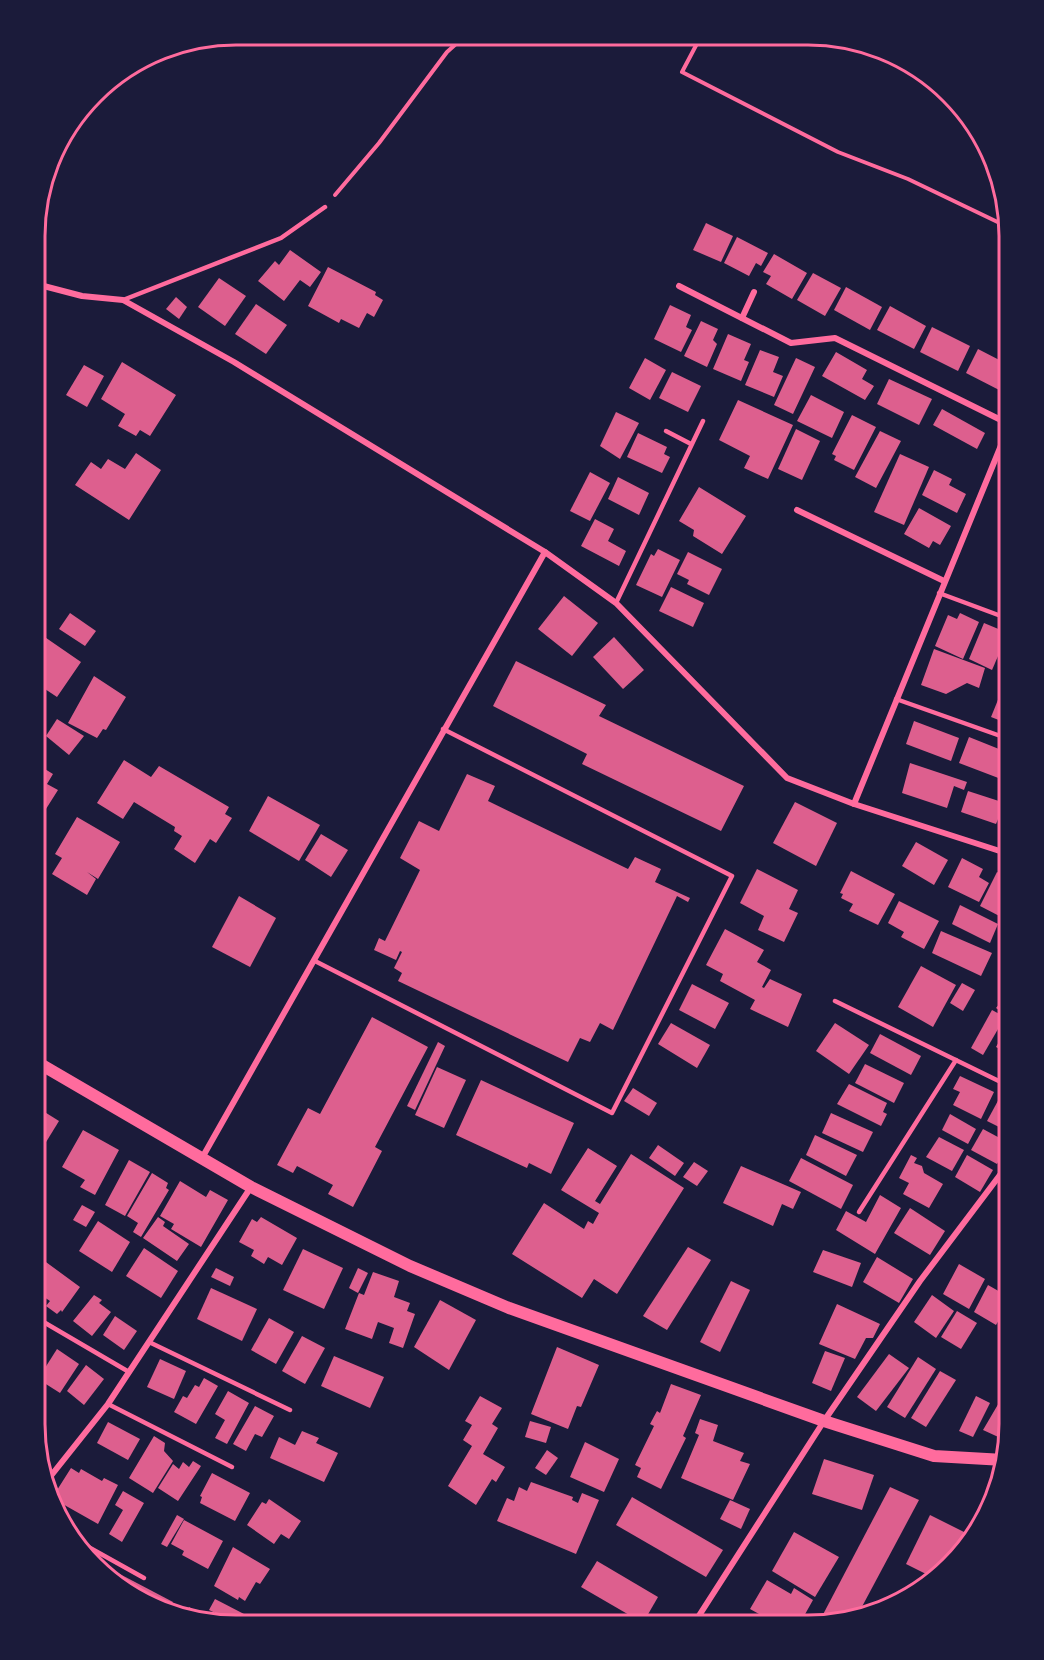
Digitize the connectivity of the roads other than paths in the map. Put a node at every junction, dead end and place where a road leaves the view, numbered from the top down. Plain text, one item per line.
1 (325, 207) road end
2 (45, 286) edge
3 (679, 286) dead end
4 (754, 292) dead end
5 (123, 300) junction
6 (742, 318) junction
7 (999, 420) edge
8 (703, 421) dead end
9 (666, 431) dead end
10 (691, 444) junction
11 (999, 451) edge
12 (797, 510) dead end
13 (545, 552) junction
14 (944, 581) junction
15 (939, 593) junction
16 (616, 603) junction
17 (999, 615) edge
18 (896, 699) junction
19 (443, 729) junction
20 (999, 735) edge
21 (854, 804) junction
22 (999, 851) edge
23 (315, 961) junction
24 (835, 1001) dead end
25 (956, 1060) junction
26 (45, 1067) edge
27 (999, 1081) edge
28 (202, 1159) junction
29 (999, 1176) edge
30 (251, 1187) junction
31 (859, 1212) dead end
32 (45, 1323) edge
33 (149, 1342) junction
34 (129, 1372) junction
35 (108, 1404) junction
36 (290, 1410) dead end
37 (824, 1421) junction
38 (995, 1460) edge
39 (232, 1467) dead end
40 (52, 1474) edge
41 (93, 1550) edge
42 (144, 1578) dead end
43 (699, 1615) edge

1 - 5 lane
2 - 5 street
3 - 6 street
4 - 6 street
5 - 13 street
6 - 7 street
8 - 10 lane
9 - 10 lane
10 - 16 lane
11 - 14 street
12 - 14 street
13 - 16 street
13 - 19 street
14 - 15 street
15 - 17 lane
15 - 18 street
16 - 21 street
18 - 20 lane
18 - 21 street
19 - 23 street
19 - 23 lane
21 - 22 street
23 - 28 street
24 - 25 lane
25 - 27 lane
25 - 31 lane
26 - 28 main road
28 - 30 main road
29 - 37 street
30 - 33 street
30 - 37 main road
32 - 34 lane
33 - 34 street
33 - 36 lane
34 - 35 street
35 - 39 lane
35 - 40 street
37 - 38 main road
37 - 43 street
41 - 42 lane

